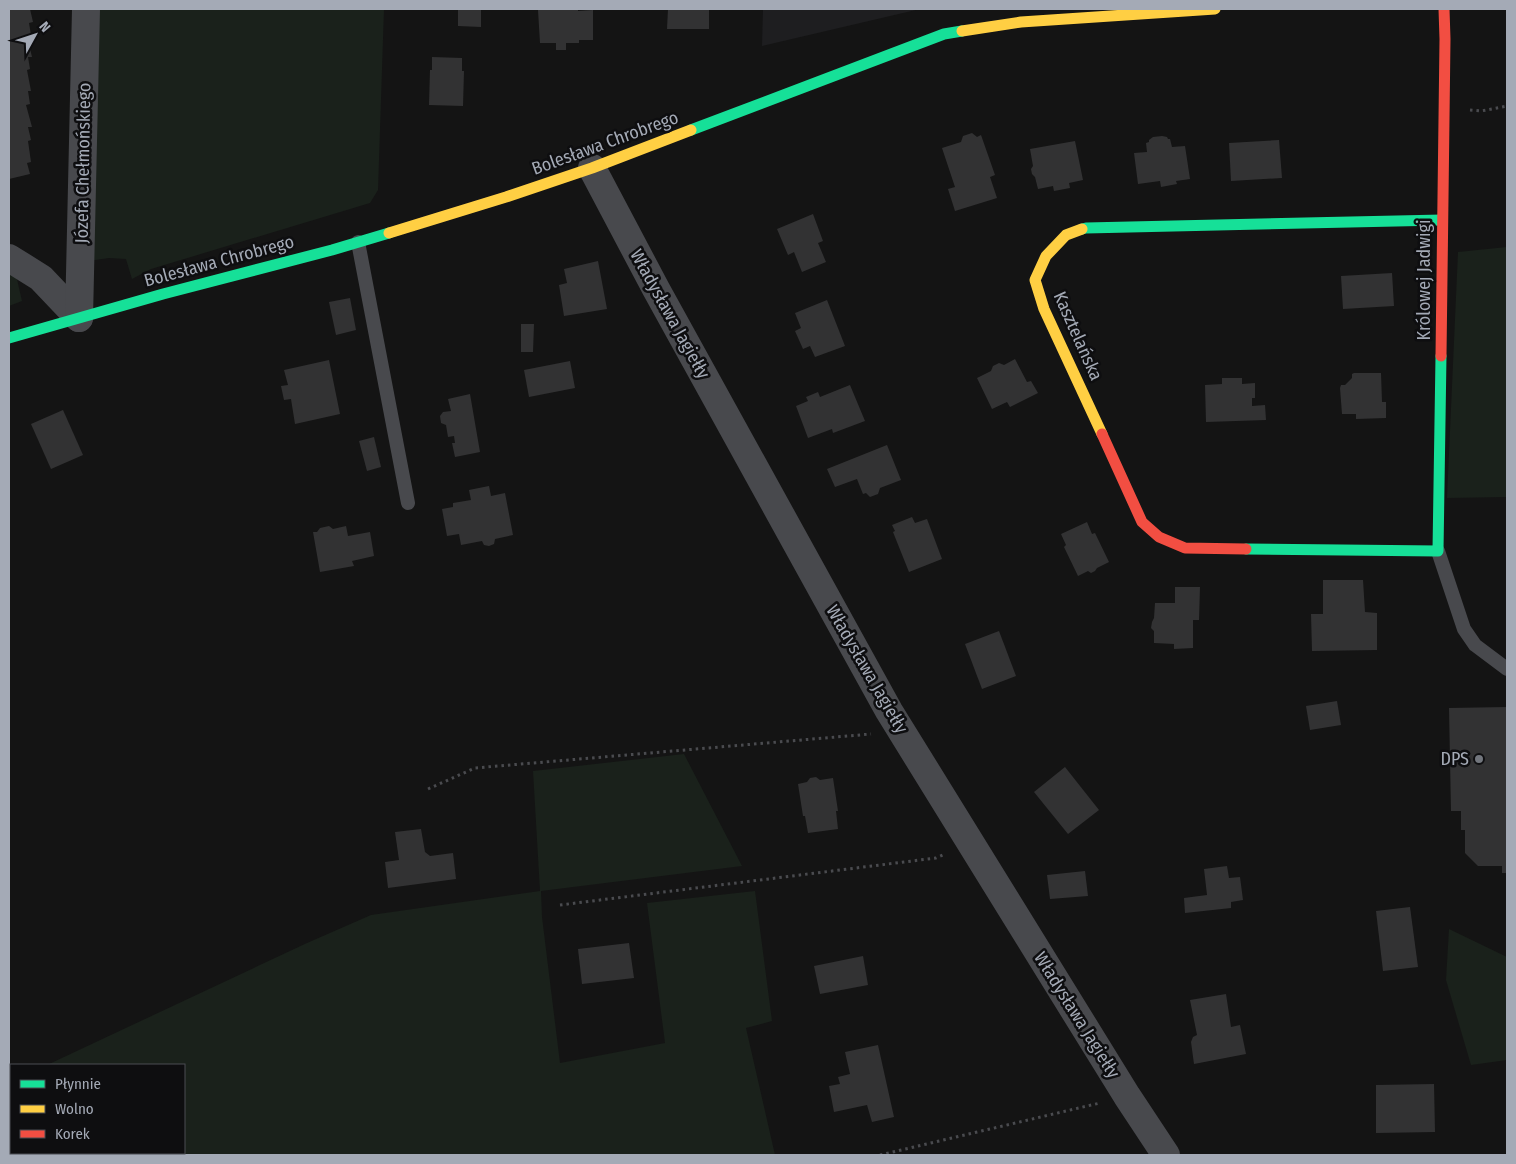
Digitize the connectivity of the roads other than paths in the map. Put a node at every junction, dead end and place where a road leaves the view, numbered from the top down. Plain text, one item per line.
1 (86, 9) edge
2 (1215, 9) edge
3 (1444, 9) edge
4 (592, 168) junction
5 (1442, 220) junction
6 (358, 242) junction
7 (9, 258) edge
8 (79, 318) junction
9 (9, 338) edge
10 (408, 503) dead end
11 (1438, 551) junction
12 (1507, 669) edge
13 (1166, 1155) edge

1 - 8 street, Józefa Chełmońskiego
2 - 4 street, Bolesława Chrobrego
3 - 5 street, Królowej Jadwigi
4 - 6 street, Bolesława Chrobrego
4 - 13 street, Władysława Jagiełły
5 - 11 street, Królowej Jadwigi
5 - 11 street, Kasztelańska
6 - 8 street, Bolesława Chrobrego
6 - 10 lane
7 - 8 street
8 - 9 street, Bolesława Chrobrego
11 - 12 lane

